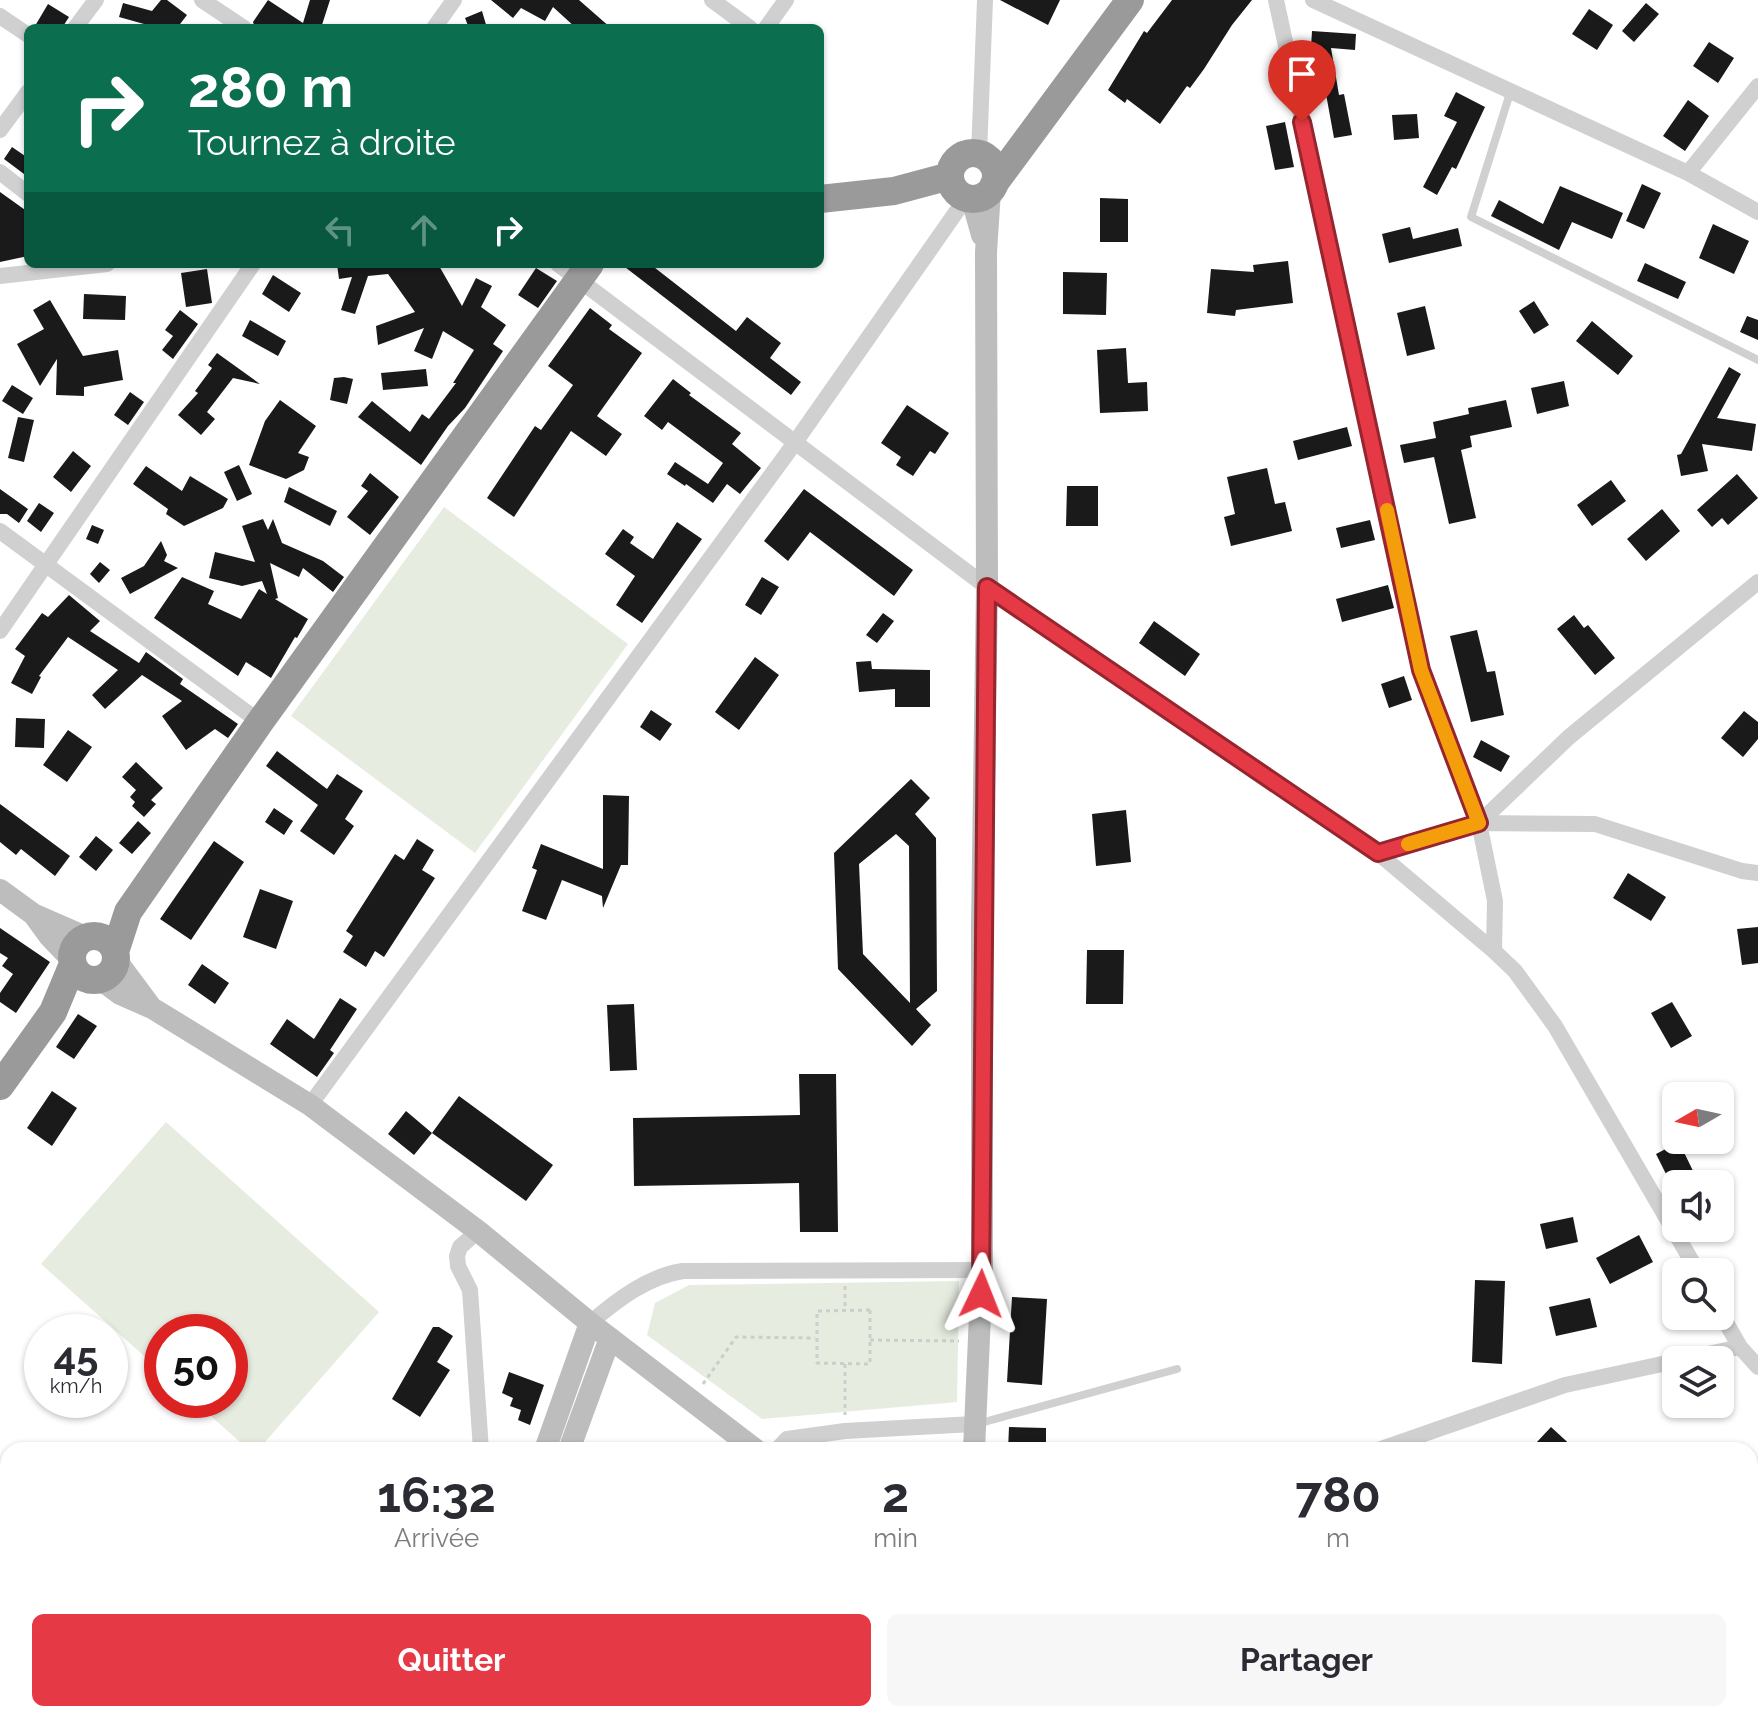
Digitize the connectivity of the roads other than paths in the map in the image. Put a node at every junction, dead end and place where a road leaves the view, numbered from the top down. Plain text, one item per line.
1 (96, 0) edge
2 (202, 0) edge
3 (454, 0) edge
4 (712, 0) edge
5 (786, 0) edge
6 (985, 0) edge
7 (1130, 0) edge
8 (1276, 0) edge
9 (1313, 0) edge
10 (0, 16) edge
11 (78, 24) edge
12 (238, 24) edge
13 (437, 24) edge
14 (745, 24) edge
15 (769, 24) edge
16 (24, 32) edge
17 (1758, 86) edge
18 (1511, 90) junction
19 (24, 97) edge
20 (0, 130) edge
21 (1029, 134) junction
22 (982, 155) junction
23 (0, 172) edge
24 (1688, 173) junction
25 (972, 190) junction
26 (24, 191) edge
27 (824, 199) edge
28 (1758, 212) edge
29 (71, 268) edge
30 (250, 268) edge
31 (575, 269) edge
32 (0, 276) edge
33 (1758, 360) edge
34 (794, 444) junction
35 (0, 531) edge
36 (46, 567) junction
37 (1758, 582) edge
38 (987, 587) junction
39 (0, 631) edge
40 (260, 722) junction
41 (1479, 823) junction
42 (1378, 853) junction
43 (1758, 873) edge
44 (0, 890) edge
45 (1494, 951) junction
46 (94, 959) junction
47 (0, 1086) edge
48 (310, 1105) junction
49 (478, 1231) junction
50 (1690, 1258) edge
51 (982, 1270) junction
52 (615, 1302) junction
53 (590, 1323) junction
54 (1730, 1330) edge
55 (610, 1338) junction
56 (1740, 1347) junction
57 (1734, 1348) edge
58 (1662, 1365) edge
59 (1758, 1367) edge
60 (1177, 1369) dead end
61 (974, 1424) junction
62 (480, 1442) edge
63 (548, 1442) edge
64 (572, 1442) edge
65 (746, 1442) edge
66 (784, 1442) edge
67 (974, 1442) edge
68 (1401, 1442) edge

1 - 11 street
2 - 12 street
3 - 13 street
4 - 14 street
5 - 15 street
6 - 22 street
7 - 21 highway
8 - 41 street
9 - 18 street
10 - 16 street
17 - 24 street
18 - 24 street
18 - 33 lane
19 - 20 street
21 - 22 highway
21 - 25 highway
22 - 25 highway
22 - 25 highway
23 - 26 street
24 - 28 street
25 - 27 highway
25 - 34 street
25 - 38 main road
29 - 32 street
30 - 36 street
31 - 34 street
31 - 40 highway
34 - 38 street
34 - 48 street
35 - 36 street
36 - 39 street
36 - 40 street
37 - 41 street
38 - 42 street
38 - 51 main road
40 - 46 highway
41 - 42 street
41 - 43 street
41 - 45 street
42 - 45 street
44 - 46 main road
45 - 50 street
46 - 47 highway
46 - 48 main road
48 - 49 main road
49 - 53 main road
49 - 62 street
51 - 52 street
51 - 61 main road
52 - 53 street
52 - 55 street
53 - 55 main road
53 - 63 main road
54 - 56 street
55 - 64 main road
55 - 65 main road
56 - 57 street
56 - 59 street
58 - 68 street
60 - 61 lane
61 - 66 street
61 - 67 main road

